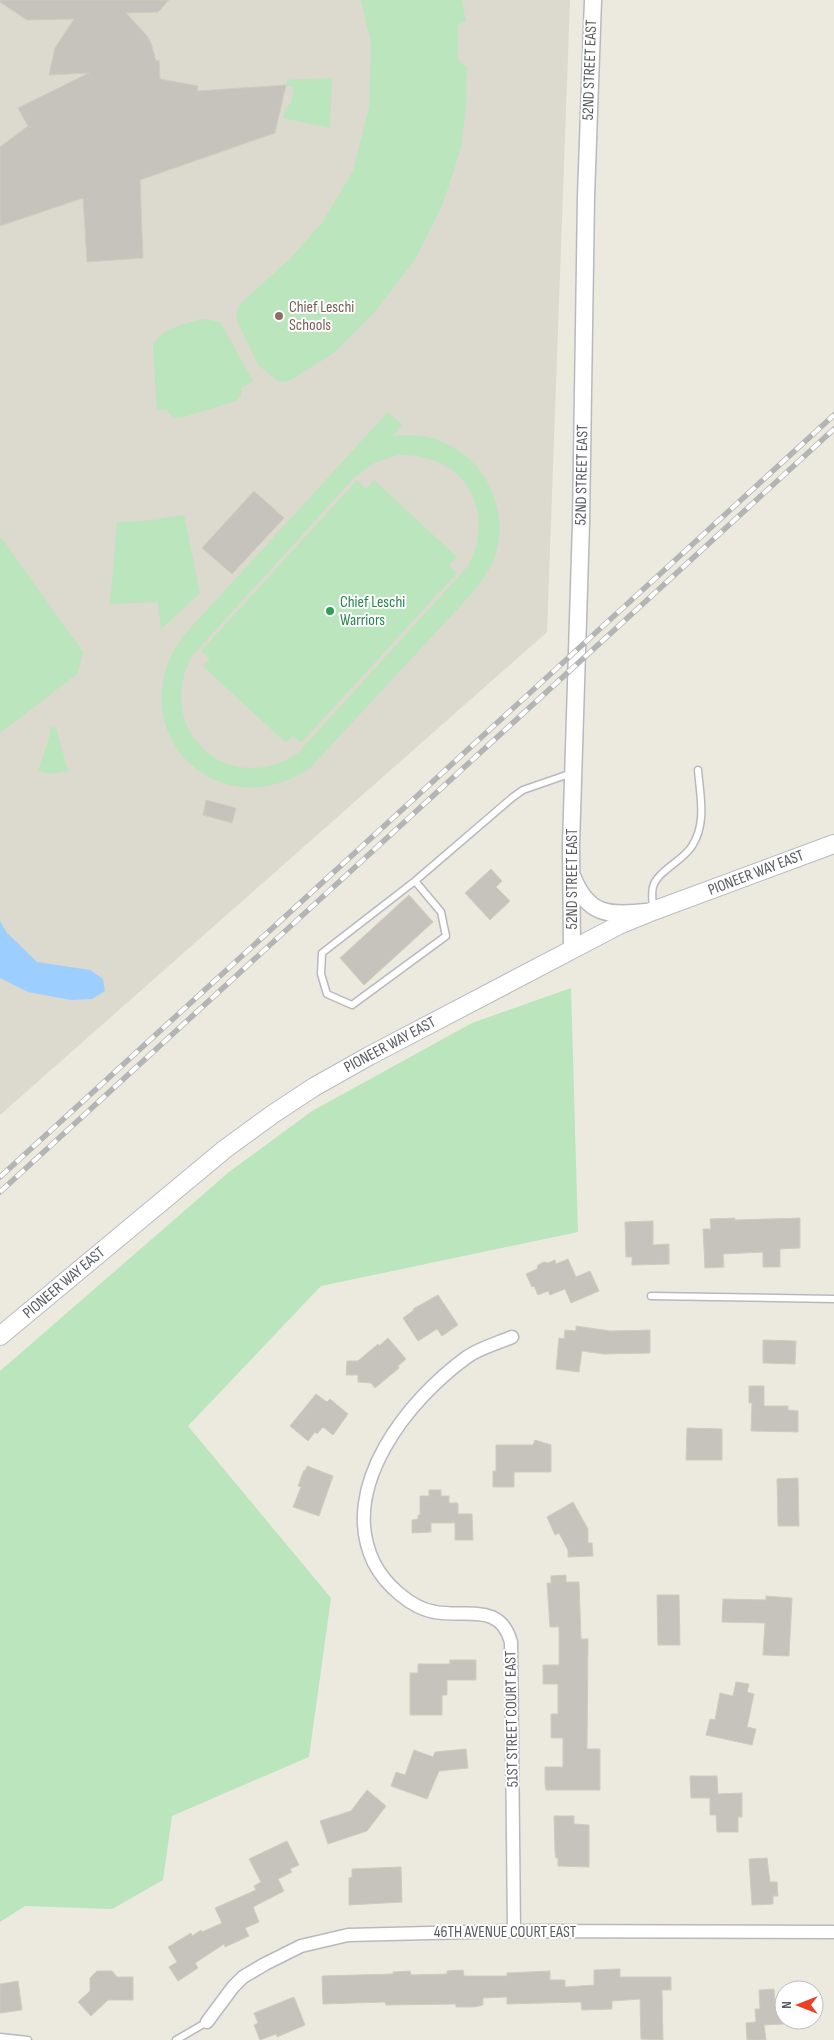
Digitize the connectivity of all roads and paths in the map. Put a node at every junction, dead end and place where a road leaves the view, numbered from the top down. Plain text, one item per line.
1 (593, 0) edge
2 (698, 770) dead end
3 (573, 773) junction
4 (834, 844) edge
5 (572, 874) junction
6 (415, 881) junction
7 (653, 911) junction
8 (572, 949) junction
9 (651, 1296) dead end
10 (834, 1299) edge
11 (0, 1336) edge
12 (512, 1337) dead end
13 (514, 1931) junction
14 (834, 1932) edge
15 (207, 2022) joint
16 (0, 2038) edge
17 (28, 2040) edge
18 (176, 2040) edge

1 - 3 street, 52ND STREET EAST
2 - 7 lane
3 - 5 street, 52ND STREET EAST
3 - 6 lane
4 - 7 main road, PIONEER WAY EAST
5 - 7 street
5 - 8 street, 52ND STREET EAST
6 - 6 lane
7 - 8 main road, PIONEER WAY EAST
8 - 11 main road, PIONEER WAY EAST
9 - 10 lane
12 - 13 street, 51ST STREET COURT EAST
13 - 14 street, 46TH AVENUE COURT EAST
13 - 15 street, 46TH AVENUE COURT EAST
15 - 18 lane
16 - 17 lane

